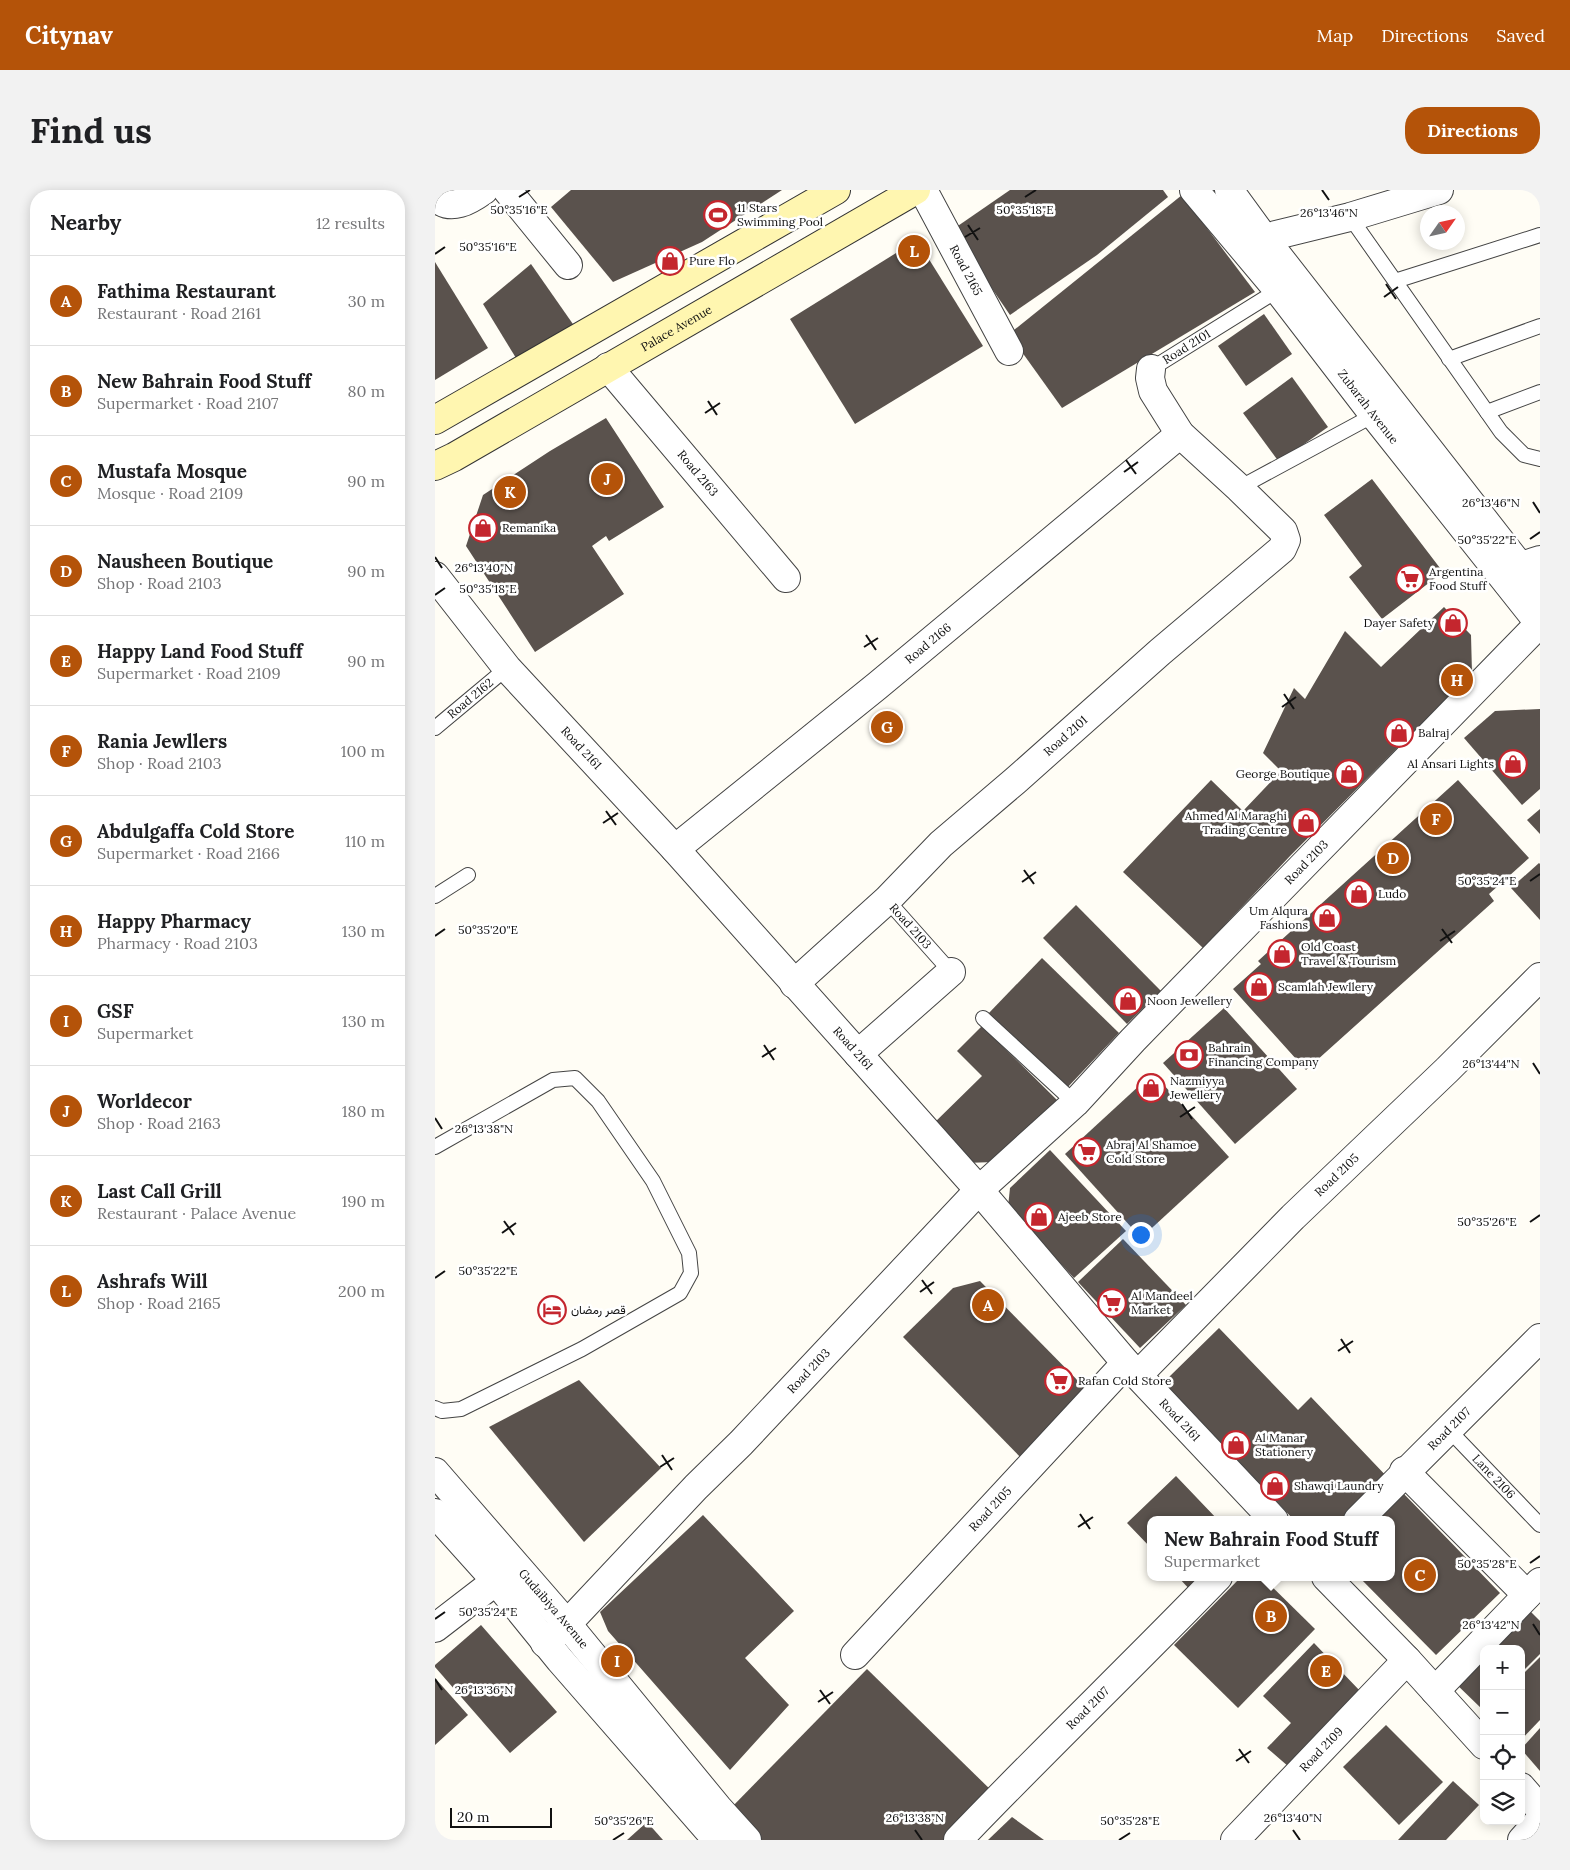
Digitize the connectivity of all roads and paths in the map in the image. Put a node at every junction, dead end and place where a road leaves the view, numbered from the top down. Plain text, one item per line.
1 (484, 190) edge
2 (507, 190) edge
3 (836, 190) edge
4 (916, 190) edge
5 (923, 190) edge
6 (1194, 190) edge
7 (1229, 190) edge
8 (1439, 190) edge
9 (435, 196) edge
10 (1350, 217) junction
11 (1540, 235) edge
12 (1264, 238) junction
13 (568, 265) dead end
14 (1395, 280) junction
15 (1278, 290) junction
16 (1540, 326) edge
17 (1009, 351) dead end
18 (1449, 358) junction
19 (608, 367) junction
20 (1151, 369) joint
21 (1540, 392) edge
22 (1487, 412) junction
23 (1374, 415) junction
24 (435, 420) edge
25 (1180, 434) junction
26 (1540, 459) edge
27 (435, 466) edge
28 (1239, 488) junction
29 (1523, 570) edge
30 (435, 576) edge
31 (787, 578) dead end
32 (1540, 592) edge
33 (1540, 623) edge
34 (507, 668) junction
35 (435, 728) edge
36 (675, 849) junction
37 (468, 875) dead end
38 (435, 896) edge
39 (887, 900) junction
40 (951, 972) joint
41 (1540, 977) edge
42 (794, 984) junction
43 (983, 1018) dead end
44 (858, 1054) junction
45 (1075, 1104) junction
46 (435, 1147) edge
47 (979, 1190) junction
48 (1540, 1338) edge
49 (1132, 1369) junction
50 (435, 1408) edge
51 (1448, 1429) junction
52 (1405, 1471) junction
53 (435, 1472) edge
54 (435, 1513) edge
55 (1270, 1516) edge
56 (1362, 1516) edge
57 (1540, 1525) edge
58 (505, 1572) junction
59 (1214, 1581) edge
60 (1330, 1581) edge
61 (1534, 1588) edge
62 (567, 1624) junction
63 (435, 1628) edge
64 (545, 1643) junction
65 (855, 1655) dead end
66 (1407, 1660) junction
67 (1435, 1691) junction
68 (1480, 1741) edge
69 (1525, 1791) edge
70 (1540, 1808) edge
71 (1540, 1820) edge
72 (717, 1840) edge
73 (747, 1840) edge
74 (958, 1840) edge
75 (1235, 1840) edge
76 (1522, 1840) edge

1 - 9 street
2 - 13 street
3 - 24 main road
4 - 19 main road, Palace Avenue
5 - 17 street, Road 2165
6 - 15 street, Zubarah Avenue
7 - 12 street, Zubarah Avenue
8 - 10 street
10 - 12 street
10 - 14 lane
11 - 14 lane
12 - 29 street, Zubarah Avenue
14 - 18 lane
15 - 20 lane, Road 2101
15 - 23 street, Zubarah Avenue
16 - 18 lane
18 - 22 lane
19 - 27 main road, Palace Avenue
19 - 31 street, Road 2163
20 - 25 street, Road 2101
21 - 22 lane
22 - 26 lane
23 - 28 lane
23 - 29 street, Zubarah Avenue
25 - 28 street, Road 2101
25 - 36 street, Road 2166
28 - 39 street, Road 2101
29 - 32 street, Zubarah Avenue
29 - 33 street, Zubarah Avenue
30 - 34 street, Road 2161
33 - 45 street, Road 2103
34 - 35 lane, Road 2162
34 - 36 street, Road 2161
36 - 42 street, Road 2161
37 - 38 lane
39 - 40 lane, Road 2103
39 - 42 street, Road 2101
40 - 44 street, Road 2103
41 - 49 street, Road 2105
42 - 44 street, Road 2161
43 - 45 lane
44 - 47 street, Road 2161
45 - 47 street, Road 2103
46 - 50 lane
47 - 49 street, Road 2161
47 - 62 street, Road 2103
48 - 51 street, Road 2107
49 - 55 street, Road 2161
49 - 65 street, Road 2105
51 - 52 street, Road 2107
51 - 57 lane, Lane 2106
52 - 56 street, Road 2107
52 - 61 street
53 - 58 street, Gudaibiya Avenue
54 - 58 street, Gudaibiya Avenue
58 - 62 street, Gudaibiya Avenue
58 - 63 street
58 - 64 street, Gudaibiya Avenue
59 - 74 street, Road 2107
60 - 66 street
61 - 67 street
62 - 64 street, Road 2103
62 - 73 street, Gudaibiya Avenue
64 - 72 street, Gudaibiya Avenue
66 - 67 street
66 - 75 street, Road 2109
67 - 68 street
69 - 70 street
71 - 76 street

